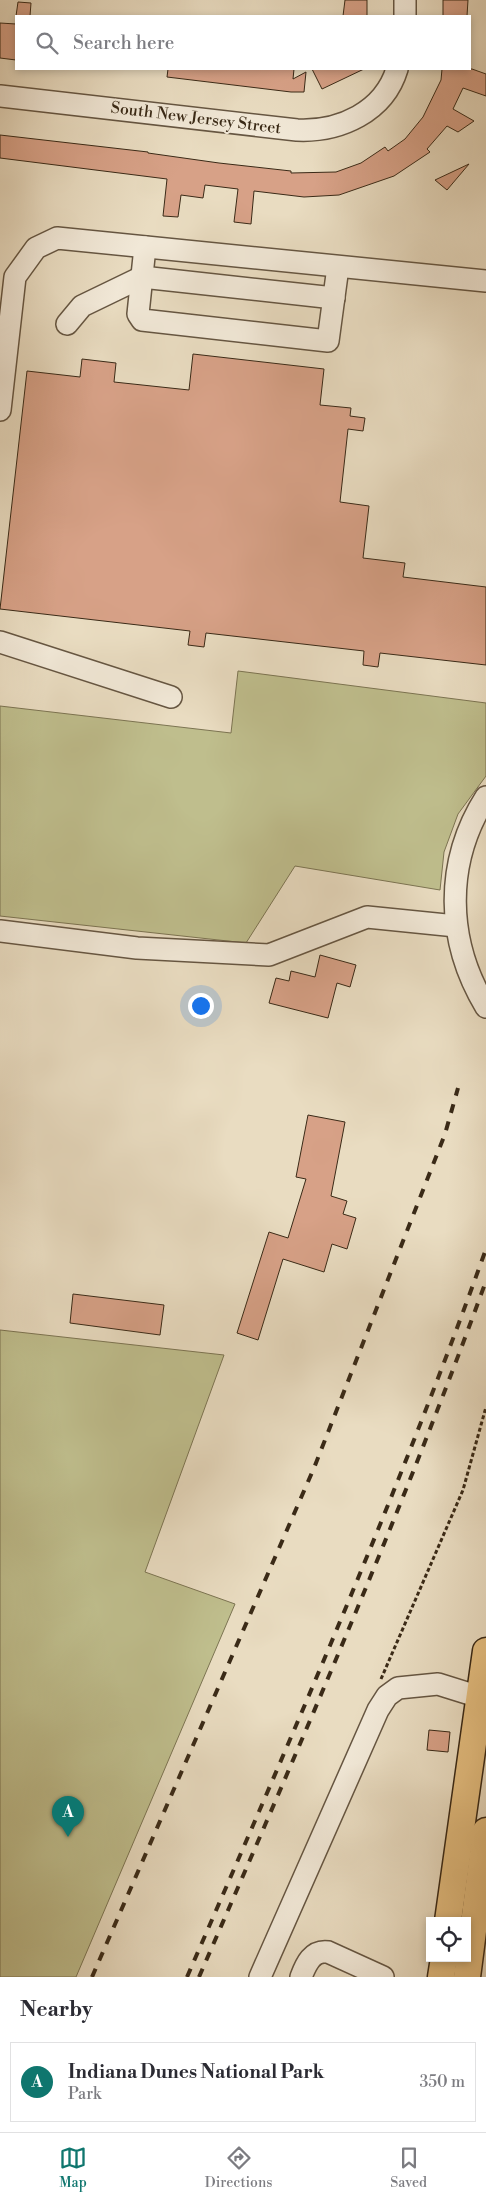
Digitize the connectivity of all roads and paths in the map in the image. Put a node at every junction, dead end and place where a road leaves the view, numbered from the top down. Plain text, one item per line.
1 (405, 0) edge
2 (405, 15) edge
3 (397, 70) edge
4 (0, 96) edge
5 (145, 247) junction
6 (338, 267) junction
7 (142, 277) junction
8 (486, 280) edge
9 (334, 298) junction
10 (67, 324) dead end
11 (0, 410) edge
12 (0, 642) edge
13 (171, 697) dead end
14 (486, 797) edge
15 (456, 926) junction
16 (0, 931) edge
17 (486, 1007) edge
18 (486, 1407) edge
19 (486, 1651) edge
20 (482, 1698) edge
21 (378, 1710) junction
22 (486, 1831) edge
23 (449, 1917) edge
24 (443, 1962) edge
25 (260, 1977) edge
26 (301, 1977) edge
27 (383, 1977) edge
28 (441, 1977) edge
29 (467, 1977) edge

1 - 2 street
3 - 4 street, South New Jersey Street
5 - 6 street
5 - 7 street
5 - 11 street
6 - 8 street
6 - 9 street
7 - 9 street
7 - 9 street
7 - 10 street
12 - 13 street
14 - 15 street
15 - 16 street
15 - 17 street
18 - 21 path
19 - 20 main road
20 - 21 street
20 - 23 main road
21 - 25 street
22 - 29 main road
24 - 28 main road
26 - 27 street

